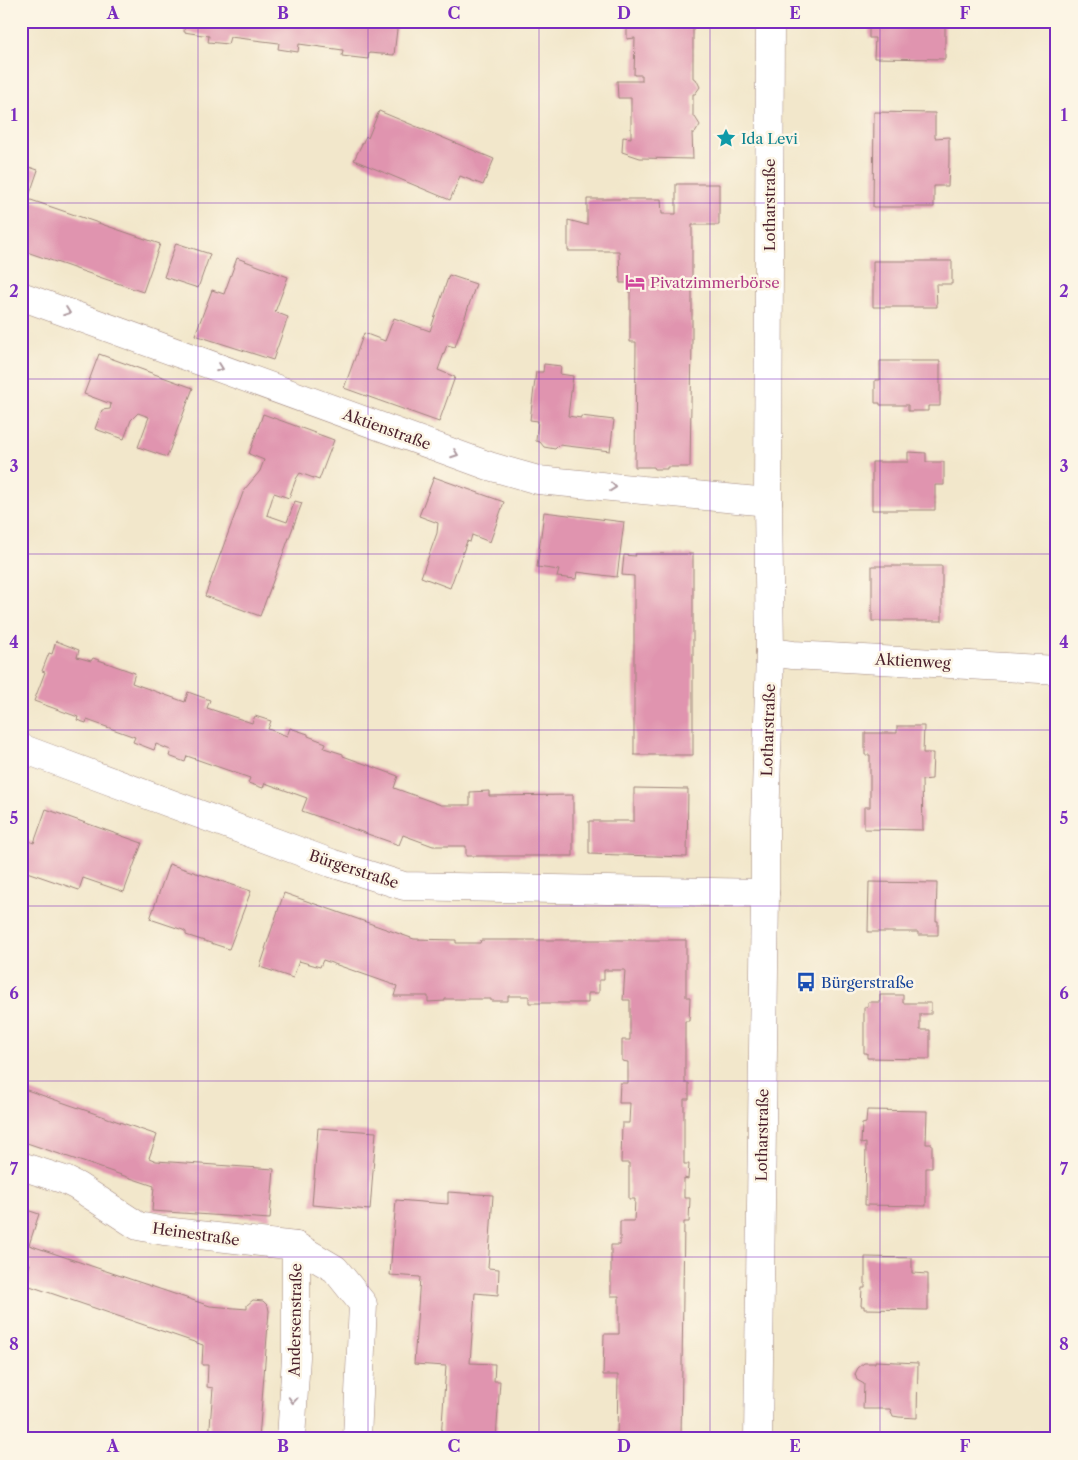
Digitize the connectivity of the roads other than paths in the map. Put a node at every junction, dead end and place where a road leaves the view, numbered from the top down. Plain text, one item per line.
1 (770, 21) edge
2 (21, 296) edge
3 (768, 502) junction
4 (770, 652) junction
5 (1057, 670) edge
6 (21, 748) edge
7 (766, 893) junction
8 (21, 1166) edge
9 (296, 1246) junction
10 (291, 1439) edge
11 (357, 1439) edge
12 (758, 1439) edge

1 - 3 street, Lotharstraße
2 -> 3 street, Aktienstraße
3 - 4 street, Lotharstraße
4 - 5 street, Aktienweg
4 - 7 street, Lotharstraße
6 - 7 street, Bürgerstraße
7 - 12 street, Lotharstraße
8 - 9 street, Heinestraße
9 -> 10 street, Andersenstraße
9 - 11 street, Andersenstraße

